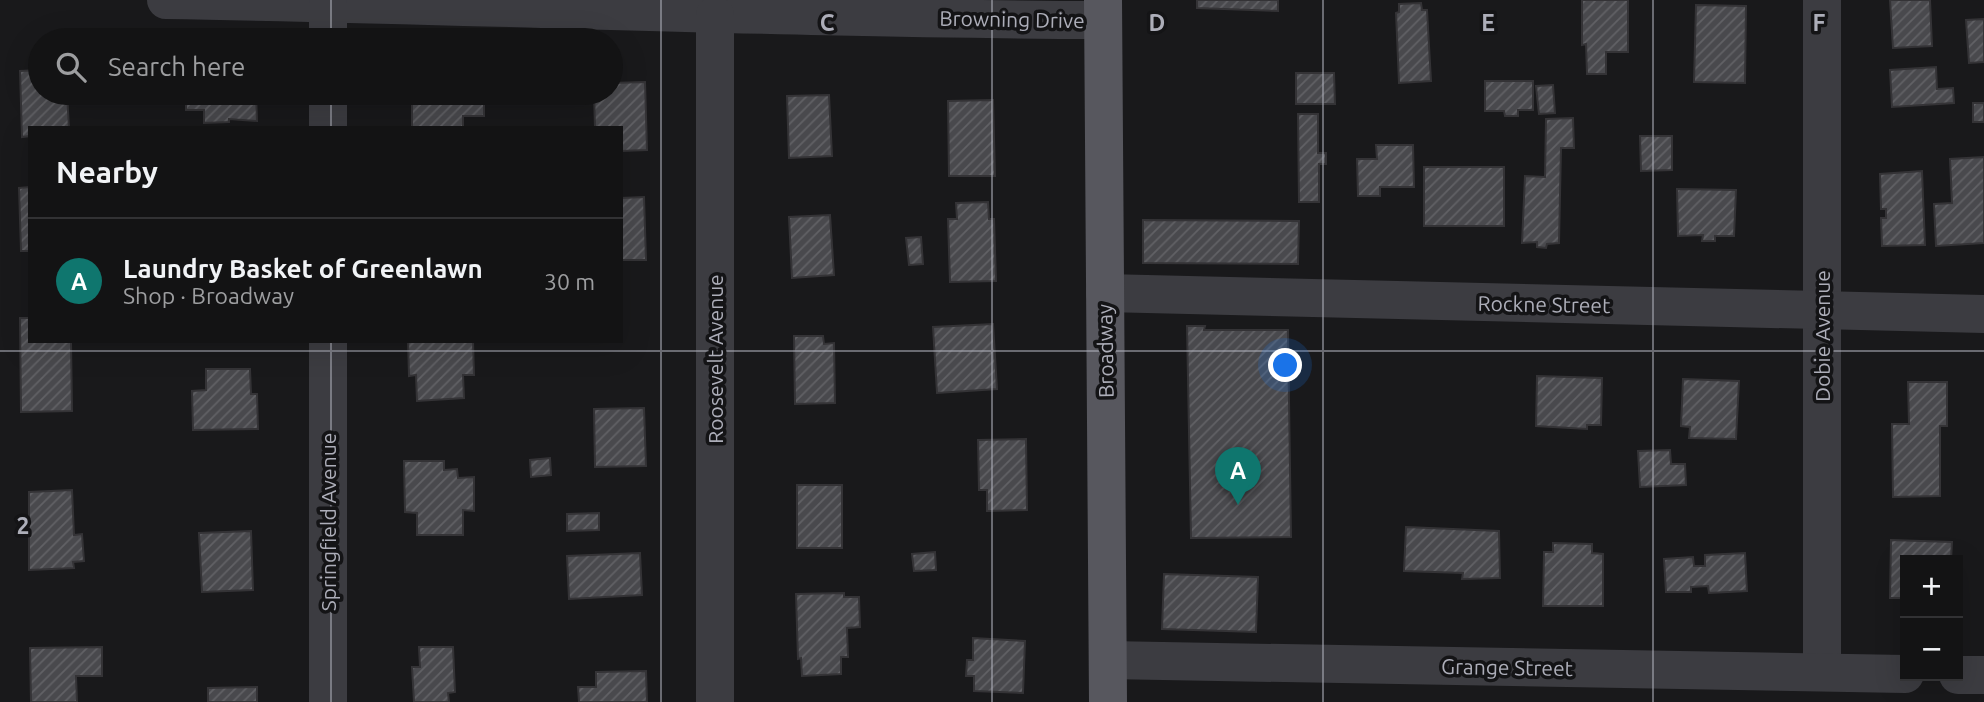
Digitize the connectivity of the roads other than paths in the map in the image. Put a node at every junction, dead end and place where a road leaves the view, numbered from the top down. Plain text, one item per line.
1 (166, 0) edge
2 (1822, 0) edge
3 (328, 3) junction
4 (1103, 10) edge
5 (715, 15) junction
6 (328, 28) edge
7 (328, 105) edge
8 (328, 126) edge
9 (1105, 293) junction
10 (1822, 311) junction
11 (1984, 314) edge
12 (328, 343) edge
13 (1108, 660) junction
14 (1822, 672) junction
15 (1900, 674) edge
16 (1963, 675) edge
17 (1984, 675) edge
18 (328, 702) edge
19 (715, 702) edge
20 (1108, 702) edge

1 - 3 street, Browning Drive
2 - 10 street, Dobie Avenue
3 - 5 street, Browning Drive
3 - 6 street
4 - 5 street, Browning Drive
4 - 9 main road, Broadway
5 - 19 street, Roosevelt Avenue
7 - 8 street
9 - 10 street, Rockne Street
9 - 13 main road, Broadway
10 - 11 street, Rockne Street
10 - 14 street, Dobie Avenue
12 - 18 street, Springfield Avenue
13 - 14 street, Grange Street
13 - 20 main road, Broadway
14 - 15 street, Grange Street
16 - 17 street

